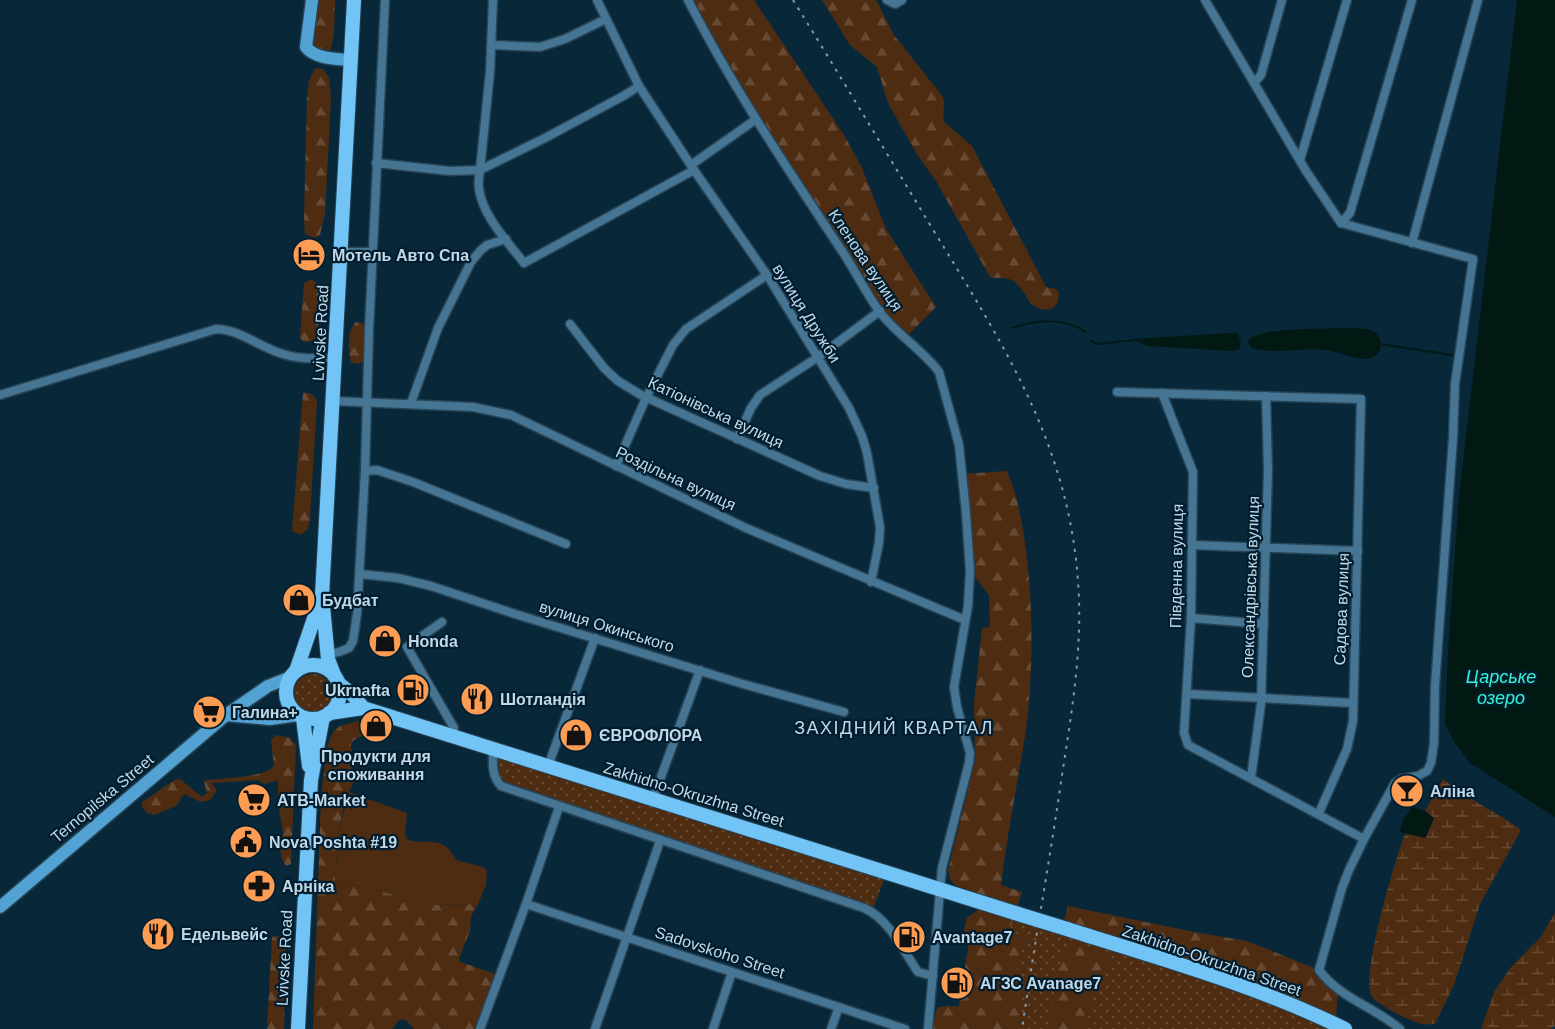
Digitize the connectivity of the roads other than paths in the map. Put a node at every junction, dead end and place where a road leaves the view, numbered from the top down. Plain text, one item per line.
1 (312, 0) edge
2 (354, 0) edge
3 (385, 0) edge
4 (493, 0) edge
5 (597, 0) edge
6 (688, 0) edge
7 (887, 0) edge
8 (902, 0) edge
9 (1205, 0) edge
10 (1282, 0) edge
11 (1347, 0) edge
12 (1412, 0) edge
13 (1478, 0) edge
14 (606, 19) junction
15 (492, 45) junction
16 (351, 60) junction
17 (1254, 83) junction
18 (632, 91) junction
19 (755, 120) junction
20 (1300, 160) junction
21 (376, 163) junction
22 (692, 168) junction
23 (480, 170) junction
24 (1341, 223) junction
25 (506, 239) junction
26 (1412, 243) junction
27 (341, 252) junction
28 (372, 252) junction
29 (767, 276) junction
30 (880, 311) junction
31 (570, 324) dead end
32 (818, 357) junction
33 (335, 358) junction
34 (1117, 392) dead end
35 (1162, 393) junction
36 (0, 395) edge
37 (1266, 396) junction
38 (646, 398) junction
39 (333, 401) junction
40 (367, 403) junction
41 (411, 403) junction
42 (737, 439) junction
43 (616, 466) junction
44 (365, 471) junction
45 (874, 488) junction
46 (566, 544) dead end
47 (1191, 545) junction
48 (1266, 548) junction
49 (1358, 551) junction
50 (360, 574) junction
51 (871, 582) junction
52 (322, 596) junction
53 (1191, 618) junction
54 (965, 620) junction
55 (442, 622) dead end
56 (1264, 624) junction
57 (595, 638) junction
58 (328, 654) junction
59 (700, 670) junction
60 (293, 674) junction
61 (336, 679) junction
62 (1188, 694) junction
63 (1261, 699) junction
64 (1353, 703) junction
65 (363, 708) junction
66 (844, 712) dead end
67 (226, 715) junction
68 (326, 715) junction
69 (301, 716) junction
70 (452, 736) junction
71 (494, 749) junction
72 (548, 766) junction
73 (1251, 778) junction
74 (311, 780) junction
75 (653, 799) junction
76 (559, 807) junction
77 (1319, 813) junction
78 (1364, 838) junction
79 (660, 841) junction
80 (940, 888) junction
81 (526, 904) junction
82 (0, 907) edge
83 (627, 938) junction
84 (732, 972) junction
85 (933, 976) junction
86 (839, 1007) junction
87 (298, 1029) edge
88 (480, 1029) edge
89 (595, 1029) edge
90 (713, 1029) edge
91 (831, 1029) edge
92 (905, 1029) edge
93 (928, 1029) edge
94 (1345, 1029) edge
95 (1400, 1029) edge

1 - 16 main road
2 - 16 main road, Lvivske Road
3 - 21 street
4 - 15 street
5 - 14 street, вулиця Дружби
6 - 19 street, Кленова вулиця
7 - 8 street
9 - 17 street
10 - 17 street
11 - 20 street
12 - 24 street
13 - 26 street
14 - 15 street
14 - 18 street, вулиця Дружби
15 - 23 street
16 - 27 main road, Lvivske Road
17 - 20 street
18 - 22 street, вулиця Дружби
18 - 23 street
19 - 22 street
19 - 30 street, Кленова вулиця
20 - 24 street
21 - 23 street
21 - 28 street
22 - 25 street
22 - 29 street, вулиця Дружби
23 - 25 street
24 - 26 street
25 - 41 street
26 - 78 street
27 - 28 street
27 - 33 main road, Lvivske Road
28 - 40 street
29 - 32 street, вулиця Дружби
29 - 38 street
30 - 32 street
30 - 54 street, Кленова вулиця
31 - 38 street, Катіонівська вулиця
32 - 42 street
32 - 45 street, вулиця Дружби
33 - 36 street
33 - 39 main road, Lvivske Road
34 - 35 street
35 - 37 street
35 - 47 street, Південна вулиця
37 - 48 street, Олександрівська вулиця
37 - 49 street, Садова вулиця
38 - 42 street, Катіонівська вулиця
38 - 43 street
39 - 40 street, Роздільна вулиця
39 - 52 main road, Lvivske Road
40 - 41 street, Роздільна вулиця
40 - 44 street
41 - 43 street, Роздільна вулиця
42 - 45 street, Катіонівська вулиця
43 - 51 street, Роздільна вулиця
44 - 46 street
44 - 50 street
45 - 51 street, вулиця Дружби
47 - 48 street
47 - 53 street, Південна вулиця
48 - 49 street
48 - 56 street, Олександрівська вулиця
49 - 64 street, Садова вулиця
50 - 57 street, вулиця Окинського
50 - 58 street
51 - 54 street, Роздільна вулиця
52 - 58 main road, Lvivske Road
52 - 60 main road, Lvivske Road
53 - 56 street
53 - 62 street, Південна вулиця
54 - 80 street, Кленова вулиця
55 - 70 street
56 - 63 street, Олександрівська вулиця
57 - 59 street, вулиця Окинського
57 - 72 street
58 - 61 main road, Lvivske Road
59 - 66 street, вулиця Окинського
59 - 75 street
60 - 61 main road
60 - 67 main road, Ternopilska Street
60 - 69 main road
61 - 65 main road, Zakhidno-Okruzhna Street
61 - 68 main road
62 - 63 street
62 - 73 street, Південна вулиця
63 - 64 street
63 - 73 street, Олександрівська вулиця
64 - 77 street, Садова вулиця
65 - 68 main road, Zakhidno-Okruzhna Street
65 - 70 main road, Zakhidno-Okruzhna Street
67 - 69 main road
67 - 82 main road, Ternopilska Street
68 - 69 main road
68 - 74 main road, Lvivske Road
69 - 74 main road, Lvivske Road
70 - 71 main road, Zakhidno-Okruzhna Street
71 - 72 main road, Zakhidno-Okruzhna Street
71 - 76 street
72 - 75 main road, Zakhidno-Okruzhna Street
73 - 77 street
74 - 87 main road, Lvivske Road
75 - 80 main road, Zakhidno-Okruzhna Street
76 - 79 street
76 - 81 street
77 - 78 street
78 - 95 street
79 - 83 street
79 - 85 street
80 - 85 street, Кленова вулиця
80 - 94 main road, Zakhidno-Okruzhna Street, bridge
81 - 83 street, Sadovskoho Street
81 - 88 street
83 - 84 street, Sadovskoho Street
83 - 89 street
84 - 86 street, Sadovskoho Street
84 - 90 street
85 - 93 street, Кленова вулиця
86 - 91 street
86 - 92 street, Sadovskoho Street

